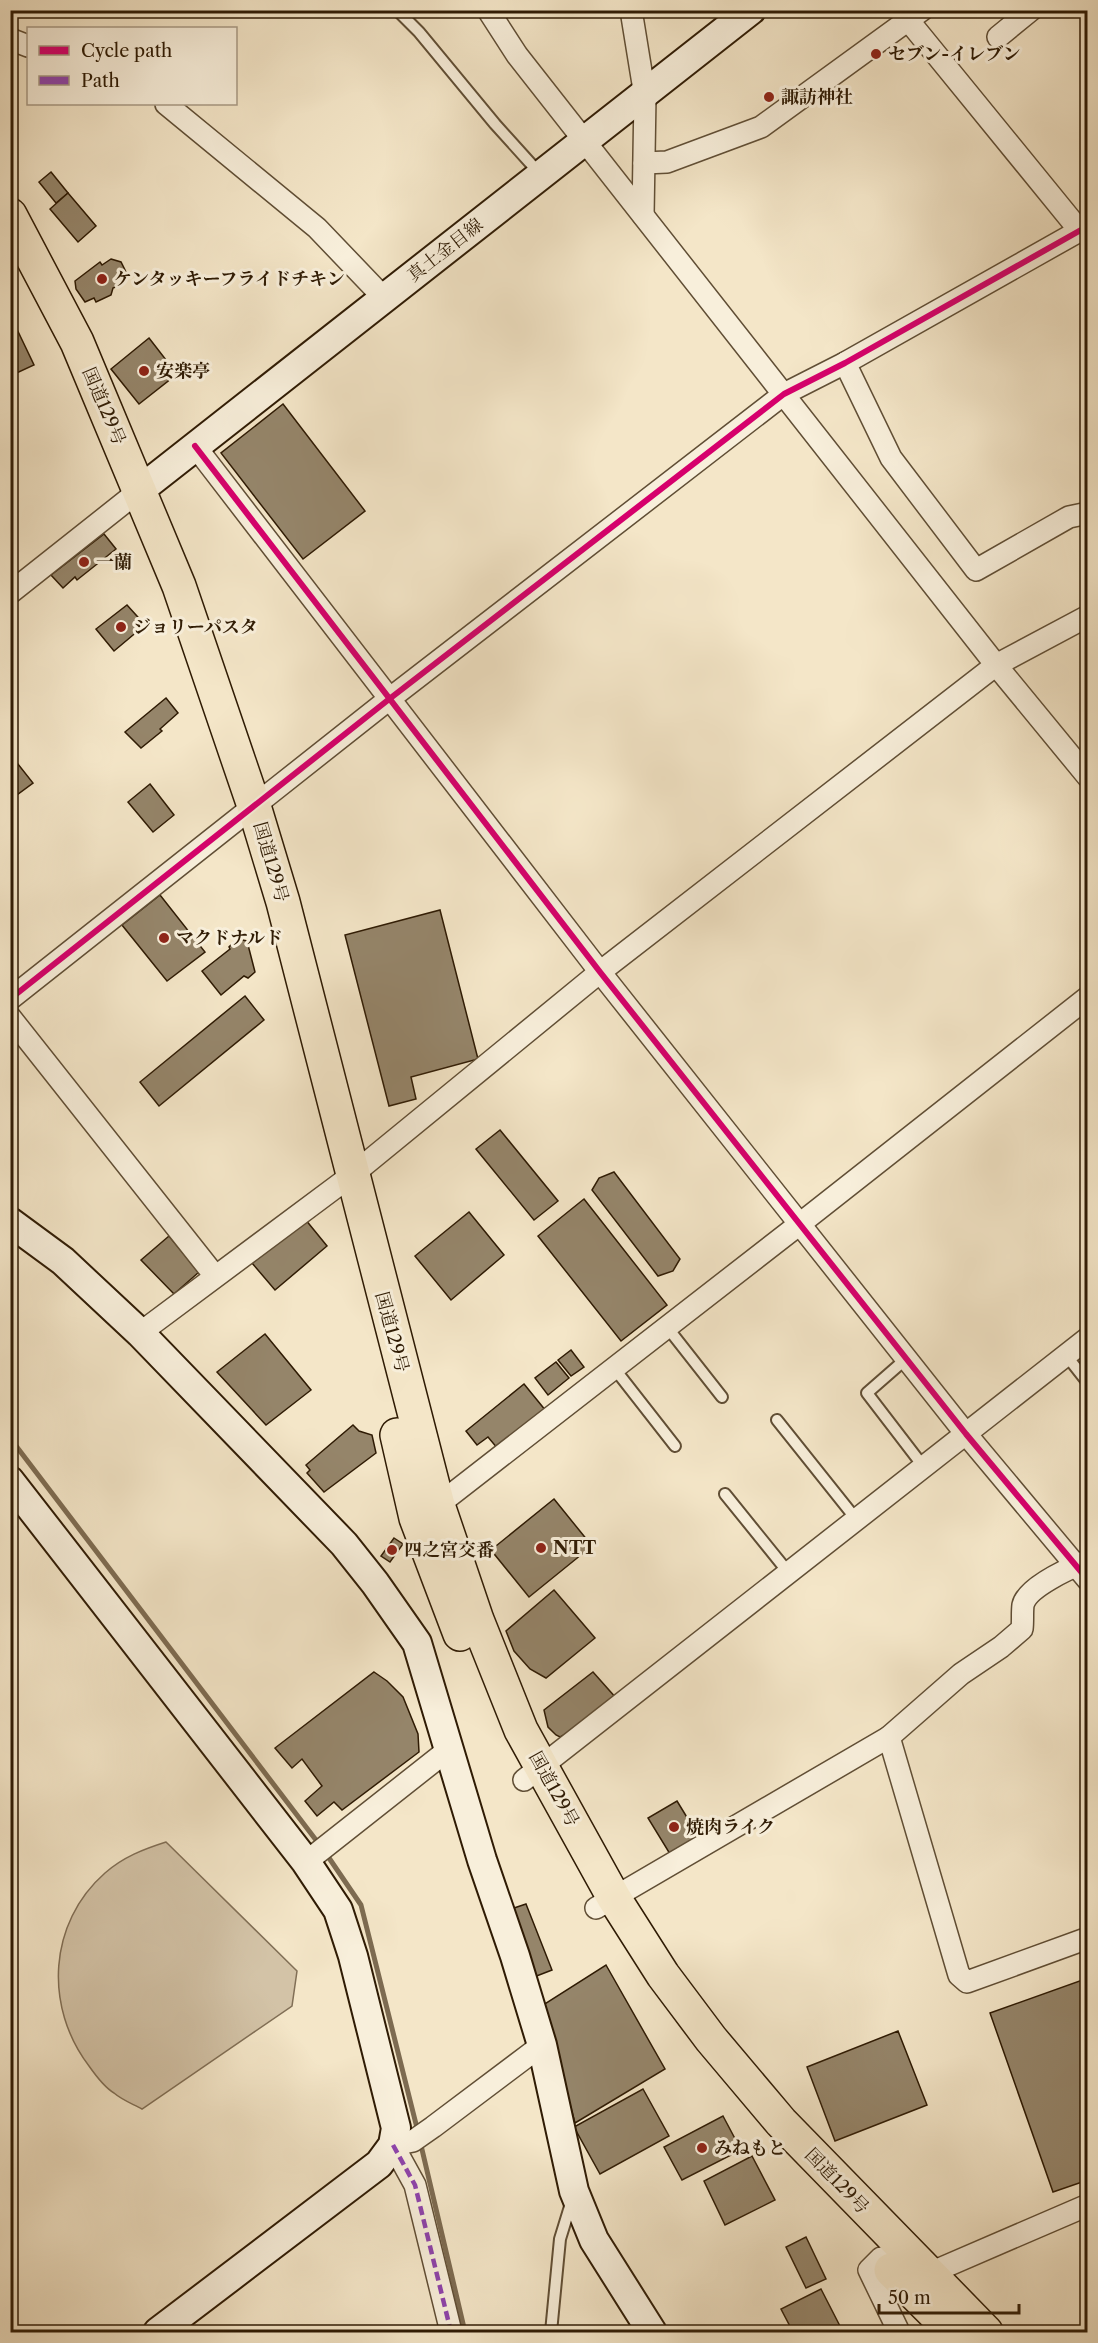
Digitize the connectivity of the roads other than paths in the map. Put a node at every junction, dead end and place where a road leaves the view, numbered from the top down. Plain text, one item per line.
1 (397, 10) edge
2 (488, 10) edge
3 (631, 10) edge
4 (751, 10) edge
5 (1031, 10) edge
6 (915, 15) edge
7 (998, 37) dead end
8 (10, 39) edge
9 (27, 46) edge
10 (645, 96) junction
11 (167, 105) edge
12 (585, 141) junction
13 (644, 163) junction
14 (541, 175) junction
15 (10, 215) edge
16 (643, 215) junction
17 (1084, 228) edge
18 (10, 263) edge
19 (384, 298) junction
20 (844, 363) junction
21 (784, 394) junction
22 (195, 446) junction
23 (131, 498) junction
24 (1088, 513) edge
25 (10, 593) edge
26 (1088, 616) edge
27 (996, 665) junction
28 (388, 700) junction
29 (1088, 777) edge
30 (246, 813) junction
31 (600, 972) junction
32 (1088, 997) edge
33 (10, 999) edge
34 (10, 1017) edge
35 (344, 1181) junction
36 (10, 1222) edge
37 (801, 1223) junction
38 (215, 1276) junction
39 (667, 1327) junction
40 (140, 1333) junction
41 (1088, 1338) edge
42 (1066, 1355) junction
43 (907, 1359) junction
44 (614, 1368) junction
45 (1088, 1383) edge
46 (722, 1397) dead end
47 (777, 1420) dead end
48 (966, 1434) junction
49 (675, 1446) dead end
50 (923, 1466) junction
51 (10, 1480) edge
52 (725, 1494) dead end
53 (438, 1505) junction
54 (856, 1519) junction
55 (1083, 1569) edge
56 (788, 1572) junction
57 (467, 1624) junction
58 (417, 1643) junction
59 (889, 1737) junction
60 (448, 1750) junction
61 (533, 1773) junction
62 (306, 1862) junction
63 (605, 1903) junction
64 (1088, 1938) edge
65 (542, 2044) junction
66 (403, 2143) junction
67 (574, 2191) junction
68 (1088, 2205) edge
69 (880, 2258) junction
70 (927, 2290) junction
71 (897, 2328) edge
72 (158, 2332) edge
73 (451, 2332) edge
74 (551, 2332) edge
75 (652, 2332) edge
76 (953, 2332) edge
77 (986, 2332) edge

1 - 14 lane
2 - 12 street
3 - 10 street
4 - 10 street, 真土金目線
5 - 7 street
6 - 13 street
6 - 17 street
8 - 9 street
10 - 12 street, 真土金目線
10 - 13 street
11 - 19 street
12 - 14 street, 真土金目線
12 - 16 street
13 - 16 street
14 - 19 street, 真土金目線
15 - 23 highway, 国道129号
16 - 21 street
17 - 20 street
18 - 23 highway, 国道129号
19 - 22 street, 真土金目線
20 - 21 street
20 - 24 street
21 - 27 street
21 - 28 street
22 - 23 street, 真土金目線
22 - 28 street
23 - 25 street
23 - 30 highway, 国道129号
26 - 27 street
27 - 29 street
27 - 31 street
28 - 30 street
28 - 31 street
30 - 33 street
30 - 35 highway, 国道129号
31 - 35 street
31 - 37 street
32 - 37 street
34 - 38 street
35 - 38 street
35 - 53 highway, 国道129号
35 - 57 highway, 国道129号
36 - 40 street
37 - 39 street
37 - 43 street
38 - 40 street
39 - 44 street
39 - 46 lane
40 - 58 street
41 - 42 street
42 - 45 lane
42 - 48 street
43 - 48 street
43 - 50 lane
44 - 49 lane
44 - 53 street
47 - 54 lane
48 - 50 street
48 - 55 street
50 - 54 street
51 - 62 street
52 - 56 lane
53 - 57 highway, 国道129号
54 - 56 street
55 - 59 street
56 - 61 street
57 - 58 street
57 - 61 highway, 国道129号
58 - 60 street
59 - 63 street
59 - 64 street
60 - 62 street
60 - 65 street
61 - 63 highway, 国道129号
62 - 66 street
63 - 69 highway, 国道129号
63 - 70 highway, 国道129号
65 - 66 street
65 - 67 street
66 - 72 street
66 - 73 street
67 - 74 lane
67 - 75 street
68 - 70 street
69 - 70 highway, 国道129号
69 - 71 street
70 - 71 street
70 - 76 highway, 国道129号
70 - 77 highway, 国道129号

